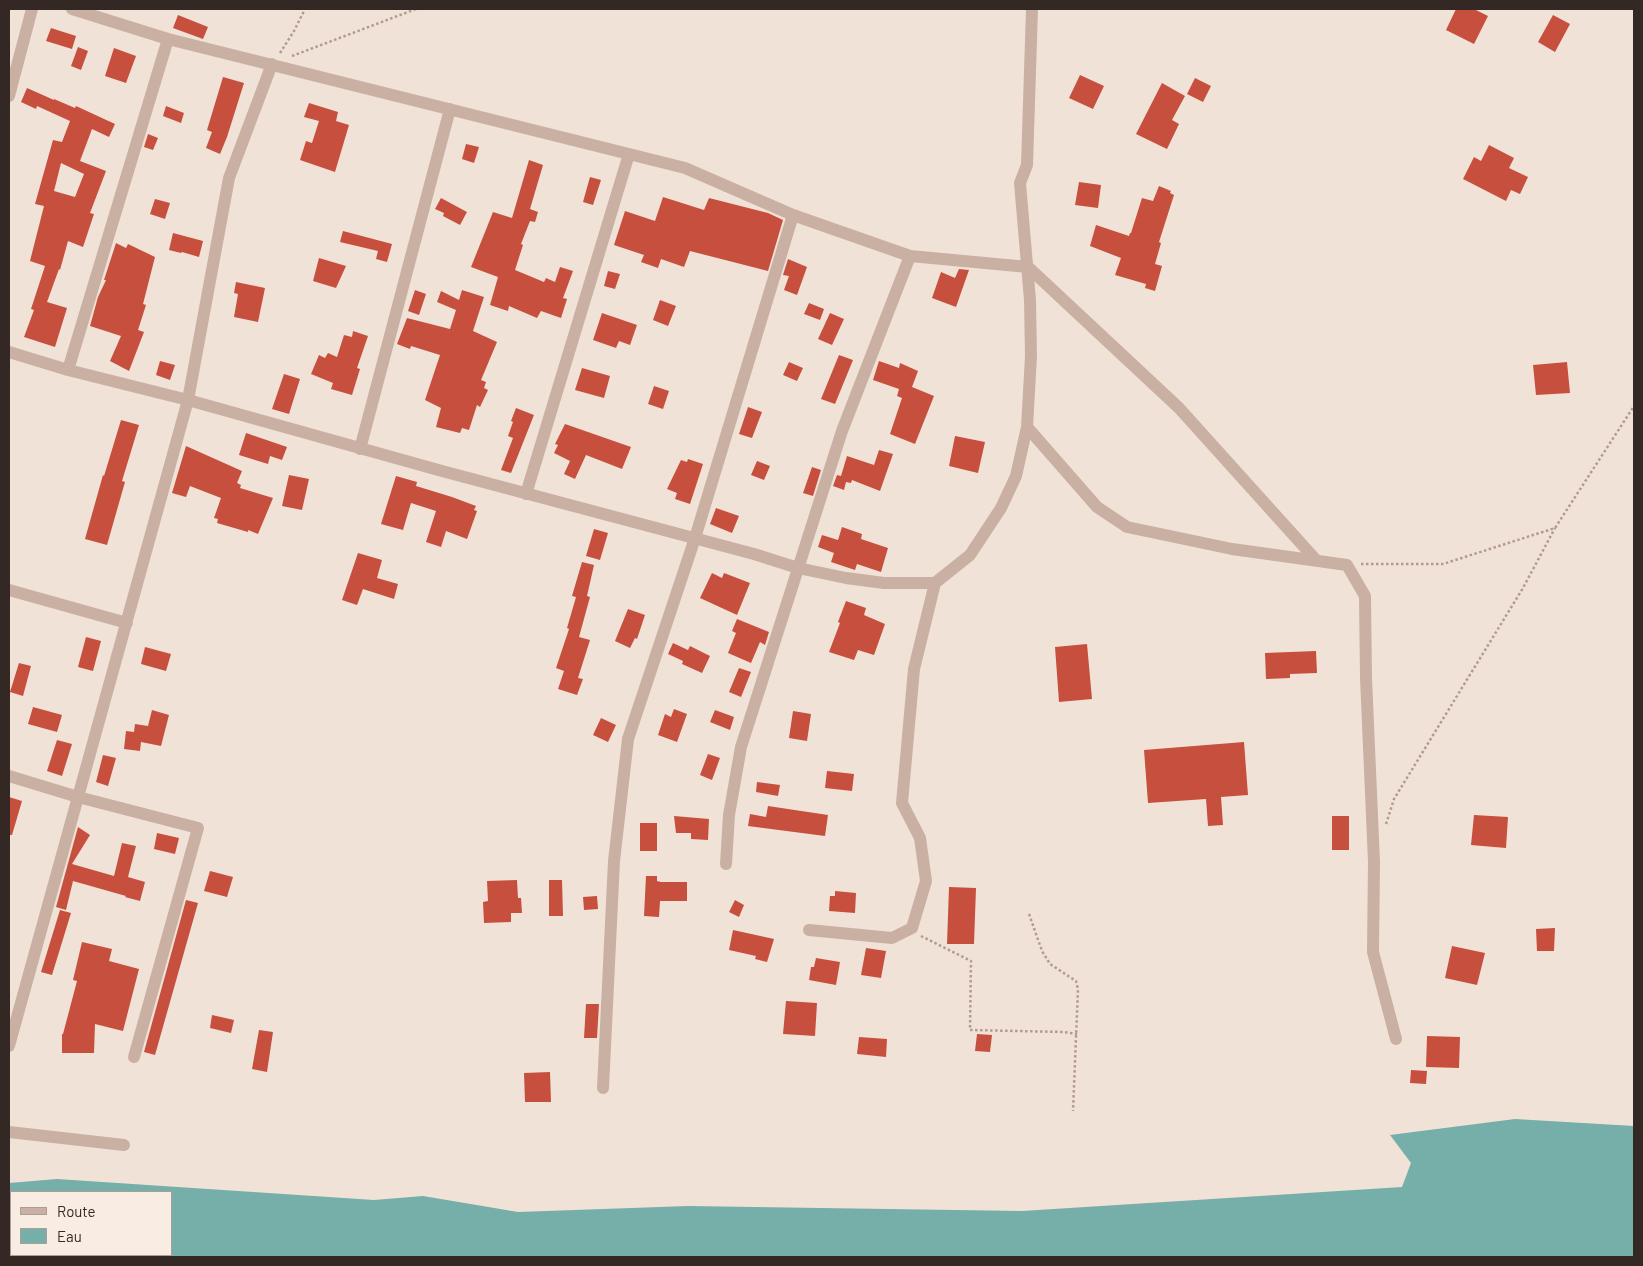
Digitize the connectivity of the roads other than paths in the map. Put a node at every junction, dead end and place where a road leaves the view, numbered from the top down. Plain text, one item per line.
1 (32, 9) edge
2 (72, 9) edge
3 (1032, 9) edge
4 (168, 39) junction
5 (272, 64) junction
6 (9, 96) edge
7 (450, 109) junction
8 (629, 154) junction
9 (793, 215) junction
10 (910, 256) junction
11 (1028, 267) junction
12 (9, 352) edge
13 (68, 370) junction
14 (188, 400) junction
15 (1027, 427) junction
16 (360, 449) junction
17 (526, 494) junction
18 (695, 538) junction
19 (1316, 560) junction
20 (798, 568) junction
21 (935, 583) junction
22 (9, 590) edge
23 (127, 623) junction
24 (9, 776) edge
25 (78, 798) junction
26 (726, 864) dead end
27 (809, 930) dead end
28 (1396, 1039) dead end
29 (9, 1046) edge
30 (134, 1057) dead end
31 (603, 1088) dead end
32 (9, 1132) edge
33 (124, 1145) dead end

1 - 6 street
2 - 4 street
3 - 11 street
4 - 5 street
4 - 13 street
5 - 7 street
5 - 14 street
7 - 8 street
7 - 16 street
8 - 9 street
8 - 17 street
9 - 10 street
9 - 18 street
10 - 11 street
10 - 20 street
11 - 15 street
11 - 19 street
12 - 13 street
13 - 14 street
14 - 16 street
14 - 23 street
15 - 19 street
15 - 21 street
16 - 17 street
17 - 18 street
18 - 20 street
18 - 31 street
19 - 28 street
20 - 21 street
20 - 26 street
21 - 27 street
22 - 23 street
23 - 25 street
24 - 25 street
25 - 29 street
25 - 30 street
32 - 33 street

